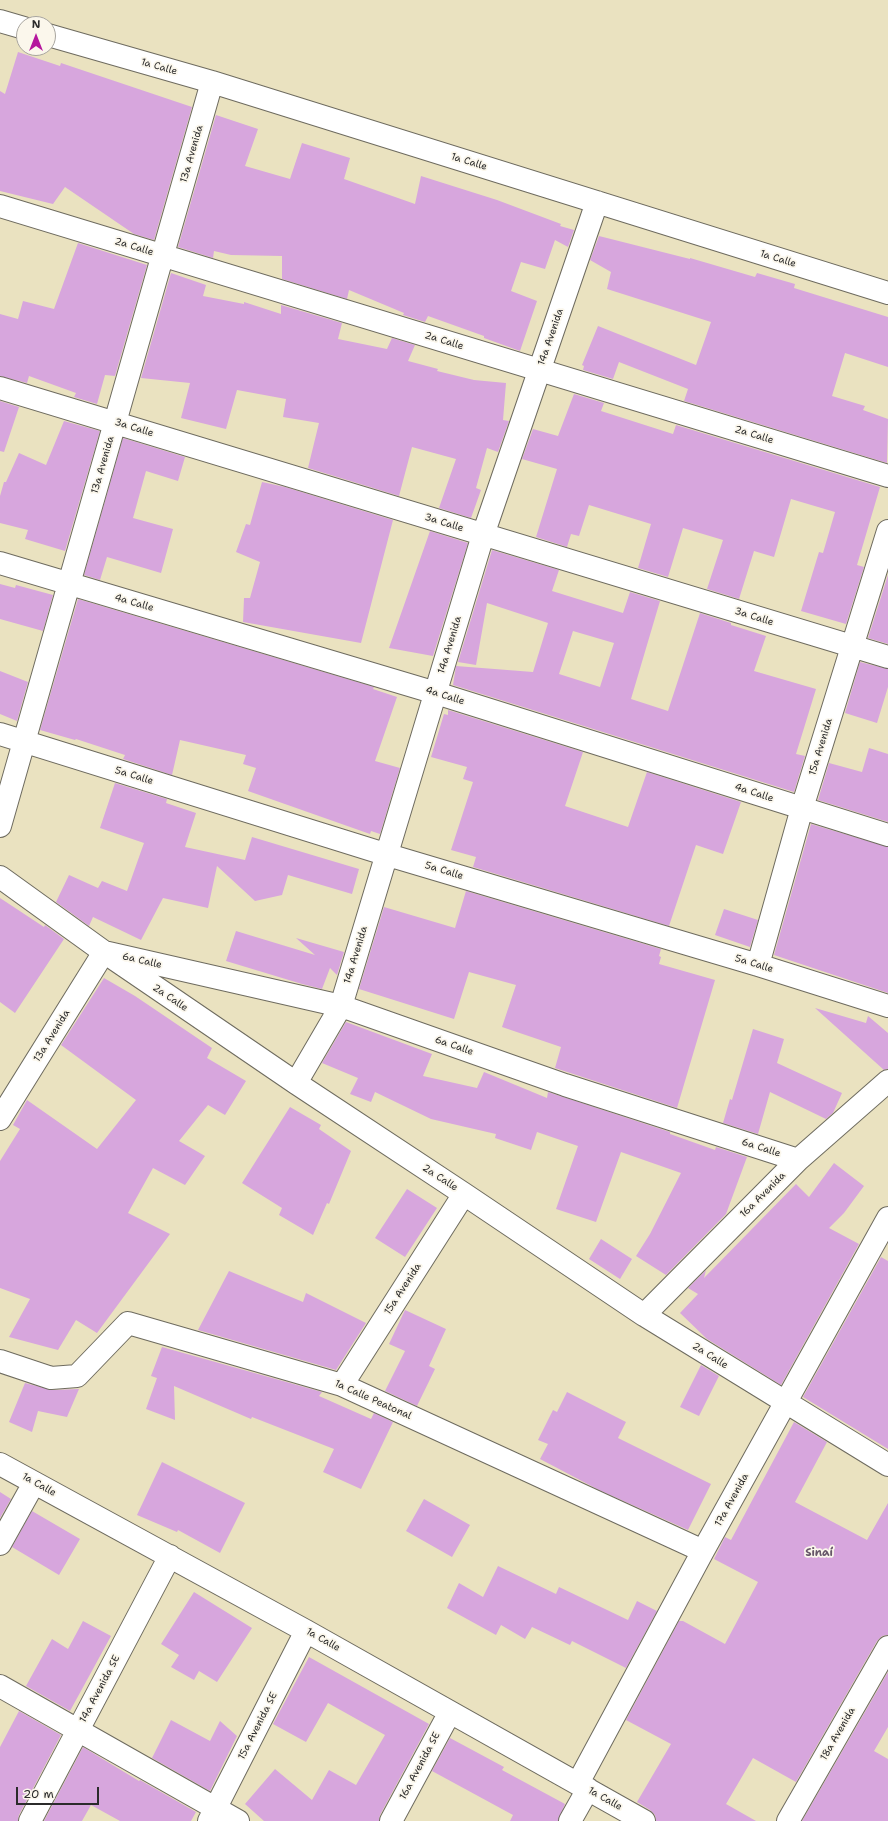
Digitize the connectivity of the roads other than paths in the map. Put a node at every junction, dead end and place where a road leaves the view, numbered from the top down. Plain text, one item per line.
1 (0, 21) edge
2 (16, 26) edge
3 (56, 36) edge
4 (212, 82) junction
5 (597, 202) junction
6 (0, 206) edge
7 (163, 255) junction
8 (888, 293) edge
9 (540, 370) junction
10 (0, 388) edge
11 (115, 423) junction
12 (888, 476) edge
13 (888, 531) edge
14 (483, 535) junction
15 (0, 563) edge
16 (69, 584) junction
17 (852, 646) junction
18 (888, 657) edge
19 (436, 693) junction
20 (0, 734) edge
21 (24, 741) junction
22 (802, 808) junction
23 (0, 826) edge
24 (888, 834) edge
25 (388, 855) junction
26 (0, 877) edge
27 (104, 952) junction
28 (758, 965) junction
29 (341, 1006) junction
30 (888, 1006) edge
31 (888, 1081) edge
32 (296, 1083) junction
33 (0, 1119) edge
34 (798, 1160) junction
35 (464, 1194) junction
36 (888, 1218) edge
37 (644, 1315) junction
38 (0, 1361) edge
39 (342, 1384) junction
40 (786, 1403) junction
41 (0, 1464) edge
42 (888, 1466) edge
43 (34, 1483) junction
44 (0, 1544) edge
45 (703, 1551) junction
46 (170, 1556) junction
47 (306, 1630) junction
48 (888, 1648) edge
49 (0, 1686) edge
50 (450, 1712) junction
51 (78, 1730) junction
52 (583, 1786) junction
53 (213, 1815) edge
54 (30, 1821) edge
55 (238, 1821) edge
56 (391, 1821) edge
57 (570, 1821) edge
58 (644, 1821) edge
59 (788, 1821) edge

1 - 2 street
3 - 4 street, 1a Calle
4 - 5 street, 1a Calle
4 - 7 street, 13a Avenida
5 - 8 street, 1a Calle
5 - 9 street, 14a Avenida
6 - 7 street, 2a Calle
7 - 9 street, 2a Calle
7 - 11 street, 13a Avenida
9 - 12 street, 2a Calle
9 - 14 street, 14a Avenida
10 - 11 street, 3a Calle
11 - 14 street, 3a Calle
11 - 16 street, 13a Avenida
13 - 17 street, 15a Avenida
14 - 17 street, 3a Calle
14 - 19 street, 14a Avenida
15 - 16 street, 4a Calle
16 - 19 street, 4a Calle
16 - 21 street, 13a Avenida
17 - 18 street, 3a Calle
17 - 22 street, 15a Avenida
19 - 22 street, 4a Calle
19 - 25 street, 14a Avenida
20 - 21 street, 5a Calle
21 - 23 street, 13a Avenida
21 - 25 street, 5a Calle
22 - 24 street, 4a Calle
22 - 28 street, 15a Avenida
25 - 28 street, 5a Calle
25 - 29 street, 14a Avenida
26 - 27 street, 2a Calle
27 - 29 street, 6a Calle
27 - 32 street, 2a Calle
27 - 33 street, 13a Avenida
28 - 30 street, 5a Calle
29 - 32 street, 14a Avenida
29 - 34 street, 6a Calle
31 - 34 street, 16a Avenida
32 - 35 street, 2a Calle
34 - 37 street, 16a Avenida
35 - 37 street, 2a Calle
35 - 39 street, 15a Avenida
36 - 40 street, 17a Avenida
37 - 40 street, 2a Calle
38 - 39 street, 1a Calle Peatonal
39 - 45 street, 1a Calle Peatonal
40 - 42 street, 2a Calle
40 - 45 street, 17a Avenida
41 - 43 street, 1a Calle
43 - 44 street
43 - 46 street, 1a Calle
45 - 52 street, 17a Avenida
46 - 47 street, 1a Calle
46 - 51 street, 14a Avenida SE
47 - 50 street, 1a Calle
47 - 53 street, 15a Avenida SE
48 - 59 street, 18a Avenida
49 - 51 street
50 - 52 street, 1a Calle
50 - 56 street, 16a Avenida SE
51 - 53 street
51 - 54 street, 14a Avenida SE
52 - 57 street, 17a Avenida
52 - 58 street, 1a Calle
53 - 55 street

